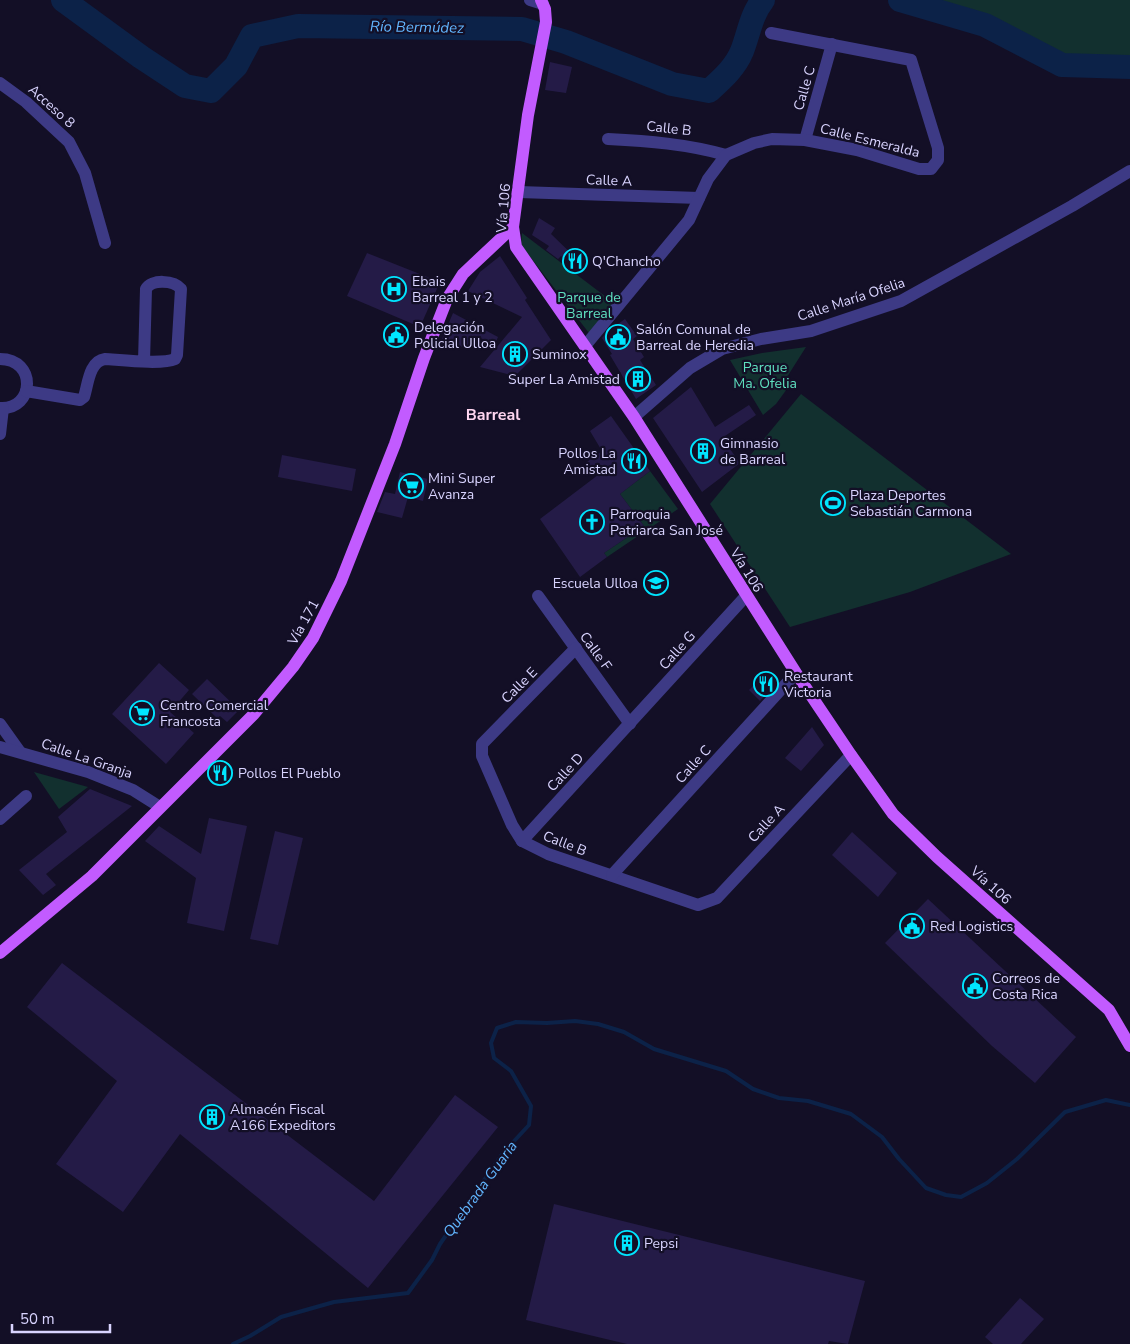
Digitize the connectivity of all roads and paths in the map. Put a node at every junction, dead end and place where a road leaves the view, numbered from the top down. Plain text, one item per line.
1 (530, 0) edge
2 (542, 2) edge
3 (771, 33) dead end
4 (832, 44) junction
5 (0, 83) edge
6 (608, 138) dead end
7 (804, 140) junction
8 (726, 155) junction
9 (1130, 171) edge
10 (519, 192) junction
11 (699, 198) junction
12 (513, 227) junction
13 (105, 242) dead end
14 (585, 346) junction
15 (0, 359) edge
16 (144, 361) junction
17 (26, 391) junction
18 (2, 408) edge
19 (634, 417) junction
20 (0, 434) edge
21 (538, 596) dead end
22 (746, 596) junction
23 (576, 648) junction
24 (796, 674) junction
25 (0, 724) edge
26 (630, 724) junction
27 (482, 744) joint
28 (0, 747) edge
29 (20, 752) junction
30 (851, 754) junction
31 (26, 796) dead end
32 (160, 807) junction
33 (0, 819) edge
34 (522, 841) junction
35 (612, 876) junction
36 (698, 904) joint
37 (0, 953) edge
38 (1130, 1046) edge

1 - 2 street
2 - 10 main road, Vía 106
3 - 4 street, Calle Esmeralda
4 - 7 street, Calle C
4 - 7 street, Calle Esmeralda
5 - 13 street, Acceso 8
6 - 8 street, Calle B
7 - 8 street, Calle Esmeralda
8 - 11 street, Calle Esmeralda
9 - 19 street, Calle María Ofelia
10 - 11 street, Calle A
10 - 12 main road, Vía 106
11 - 14 street, Calle Esmeralda
12 - 14 main road, Vía 106
12 - 32 main road, Vía 171
14 - 19 main road, Vía 106
15 - 17 street
16 - 16 street
16 - 17 street
17 - 18 street
18 - 20 street
19 - 22 main road, Vía 106
21 - 23 street, Calle F
22 - 24 main road, Vía 106
22 - 26 street, Calle G
23 - 26 street, Calle F
23 - 27 street, Calle E
24 - 30 main road, Vía 106
24 - 35 street, Calle C
25 - 29 street
26 - 34 street, Calle D
27 - 34 street, Calle B
28 - 29 street, Calle La Granja
29 - 32 street, Calle La Granja
30 - 36 street, Calle A
30 - 38 main road, Vía 106
31 - 33 street
32 - 37 main road, Vía 171
34 - 35 street, Calle B
35 - 36 street, Calle B

